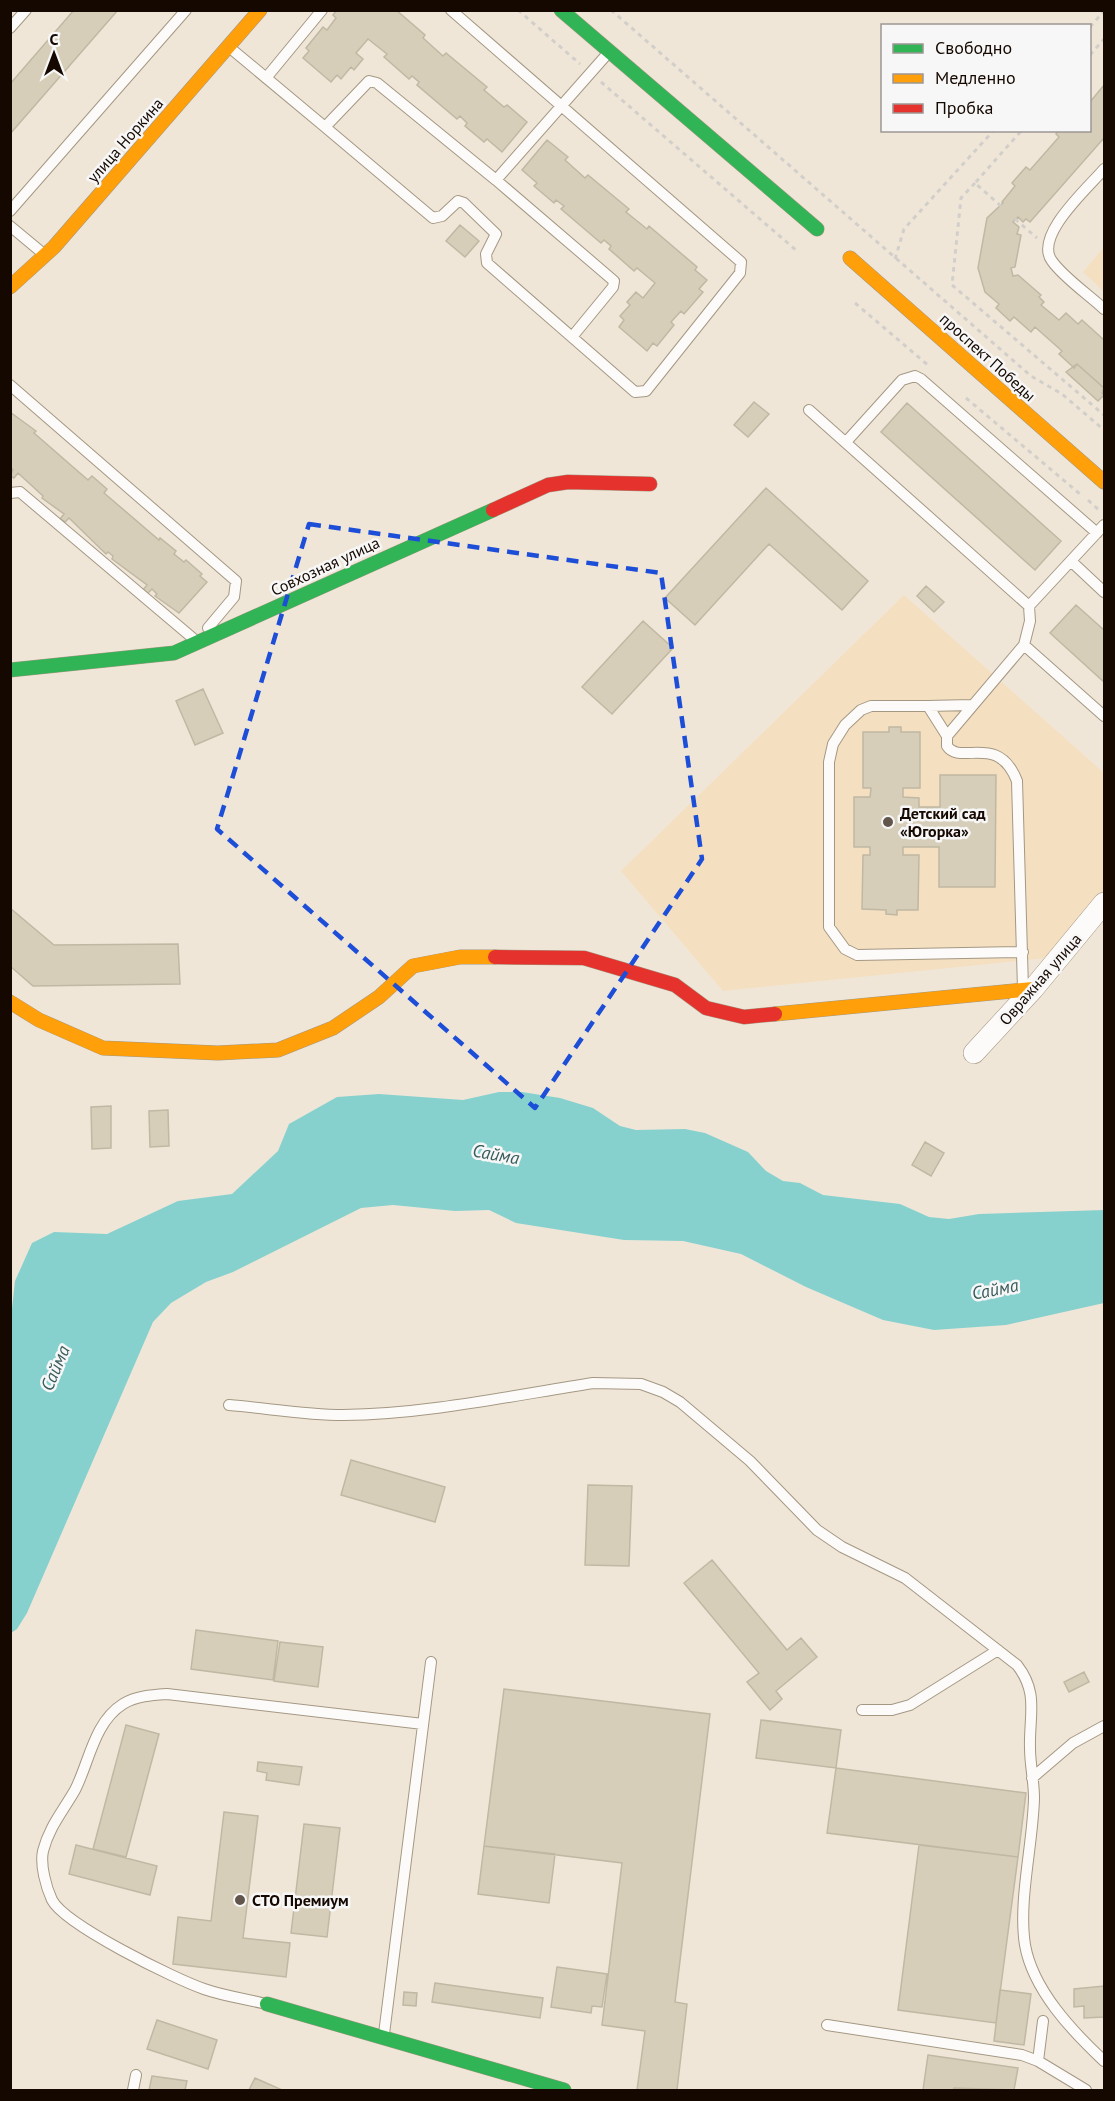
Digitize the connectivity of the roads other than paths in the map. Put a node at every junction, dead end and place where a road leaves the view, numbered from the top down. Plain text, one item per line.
1 (26, 10) edge
2 (186, 10) edge
3 (260, 10) edge
4 (322, 10) edge
5 (451, 10) edge
6 (561, 10) edge
7 (10, 28) edge
8 (229, 46) junction
9 (609, 52) junction
10 (266, 78) junction
11 (561, 106) junction
12 (325, 127) junction
13 (1104, 169) edge
14 (496, 180) junction
15 (10, 211) edge
16 (10, 226) edge
17 (817, 229) dead end
18 (46, 255) junction
19 (850, 258) dead end
20 (10, 287) edge
21 (1104, 309) edge
22 (572, 338) junction
23 (10, 386) edge
24 (809, 410) dead end
25 (846, 442) junction
26 (1104, 482) edge
27 (650, 484) dead end
28 (10, 493) edge
29 (1101, 529) edge
30 (1072, 561) junction
31 (1104, 592) edge
32 (1029, 606) junction
33 (197, 641) junction
34 (1024, 645) junction
35 (10, 669) edge
36 (971, 705) junction
37 (928, 706) junction
38 (1104, 716) edge
39 (947, 736) junction
40 (1104, 903) edge
41 (1023, 952) junction
42 (1028, 990) junction
43 (10, 1002) edge
44 (974, 1053) dead end
45 (229, 1405) dead end
46 (998, 1650) junction
47 (430, 1662) dead end
48 (862, 1710) dead end
49 (423, 1724) junction
50 (1104, 1726) edge
51 (1032, 1778) junction
52 (267, 2004) joint
53 (1043, 2021) dead end
54 (827, 2025) dead end
55 (384, 2036) junction
56 (1038, 2061) junction
57 (1104, 2061) edge
58 (136, 2074) dead end
59 (133, 2091) edge
60 (564, 2091) edge
61 (1086, 2091) edge

1 - 7 lane
2 - 15 lane
3 - 8 street, улица Норкина
4 - 10 lane
5 - 11 lane
6 - 9 street
8 - 10 lane
8 - 18 street, улица Норкина
9 - 11 lane
9 - 17 street
10 - 12 lane
11 - 14 lane
11 - 22 lane
12 - 14 lane
12 - 22 lane
13 - 21 lane
14 - 22 lane
16 - 18 lane
18 - 20 street, улица Норкина
19 - 26 street, проспект Победы
23 - 33 lane
24 - 25 lane
25 - 29 lane
25 - 32 lane
27 - 33 street, Совхозная улица
28 - 33 lane
29 - 30 lane
30 - 31 lane
30 - 32 lane
32 - 34 lane
33 - 35 street, Совхозная улица
34 - 36 lane
34 - 38 lane
36 - 37 lane
36 - 39 lane
37 - 39 lane
37 - 41 lane
39 - 41 lane
40 - 42 street, Овражная улица
41 - 42 lane
42 - 43 street
42 - 44 street, Овражная улица
45 - 46 lane
46 - 48 lane
46 - 51 lane
47 - 49 lane
49 - 52 lane
49 - 55 lane
50 - 51 lane
51 - 57 lane
52 - 55 street
53 - 56 lane
54 - 56 lane
55 - 60 street
56 - 61 lane
58 - 59 lane

